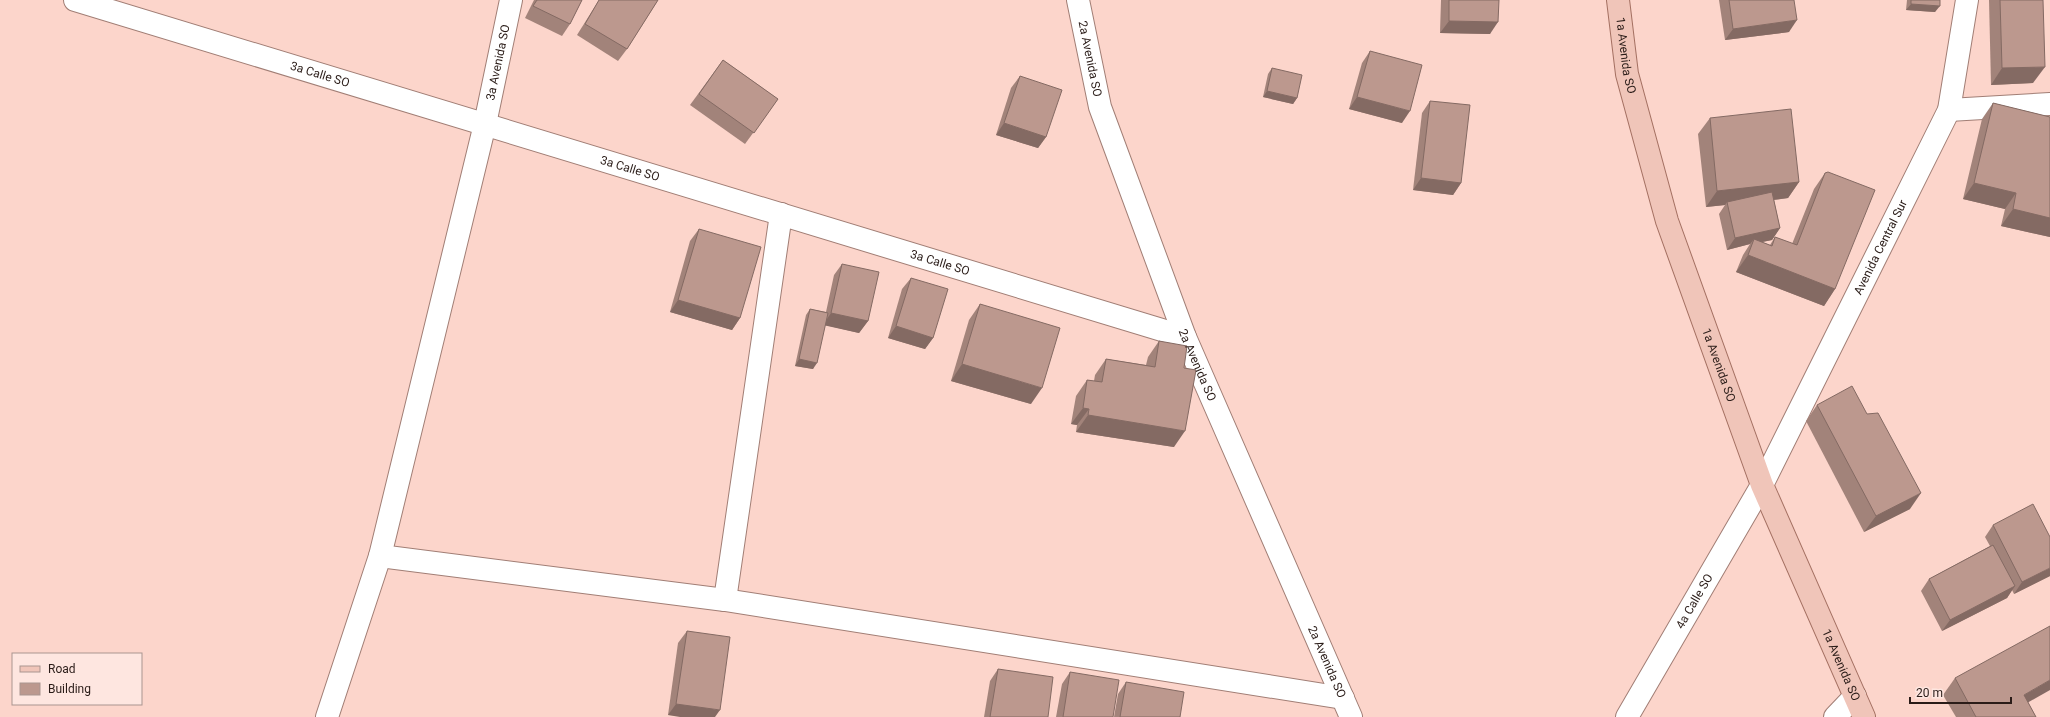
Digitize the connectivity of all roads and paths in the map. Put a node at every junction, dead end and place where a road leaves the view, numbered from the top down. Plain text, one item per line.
1 (75, 0) edge
2 (512, 0) edge
3 (1078, 0) edge
4 (1618, 0) edge
5 (1967, 0) edge
6 (2050, 104) edge
7 (1949, 110) junction
8 (485, 124) junction
9 (782, 214) junction
10 (1185, 337) junction
11 (1762, 485) junction
12 (380, 556) junction
13 (725, 600) junction
14 (1855, 696) junction
15 (1347, 708) edge
16 (327, 717) edge
17 (1627, 717) edge
18 (1836, 717) edge
19 (1864, 717) edge

1 - 8 street, 3a Calle SO
2 - 8 street, 3a Avenida SO
3 - 10 street, 2a Avenida SO
4 - 11 main road, 1a Avenida SO
5 - 7 street, Avenida Central Sur
6 - 7 street
7 - 11 street, Avenida Central Sur
8 - 9 street, 3a Calle SO
8 - 12 street, 3a Avenida SO
9 - 10 street, 3a Calle SO
9 - 13 street
10 - 15 street, 2a Avenida SO
11 - 14 main road, 1a Avenida SO
11 - 17 street, 4a Calle SO
12 - 13 street
12 - 16 street, 3a Avenida SO
13 - 15 street
14 - 18 street
14 - 19 main road, 1a Avenida SO

